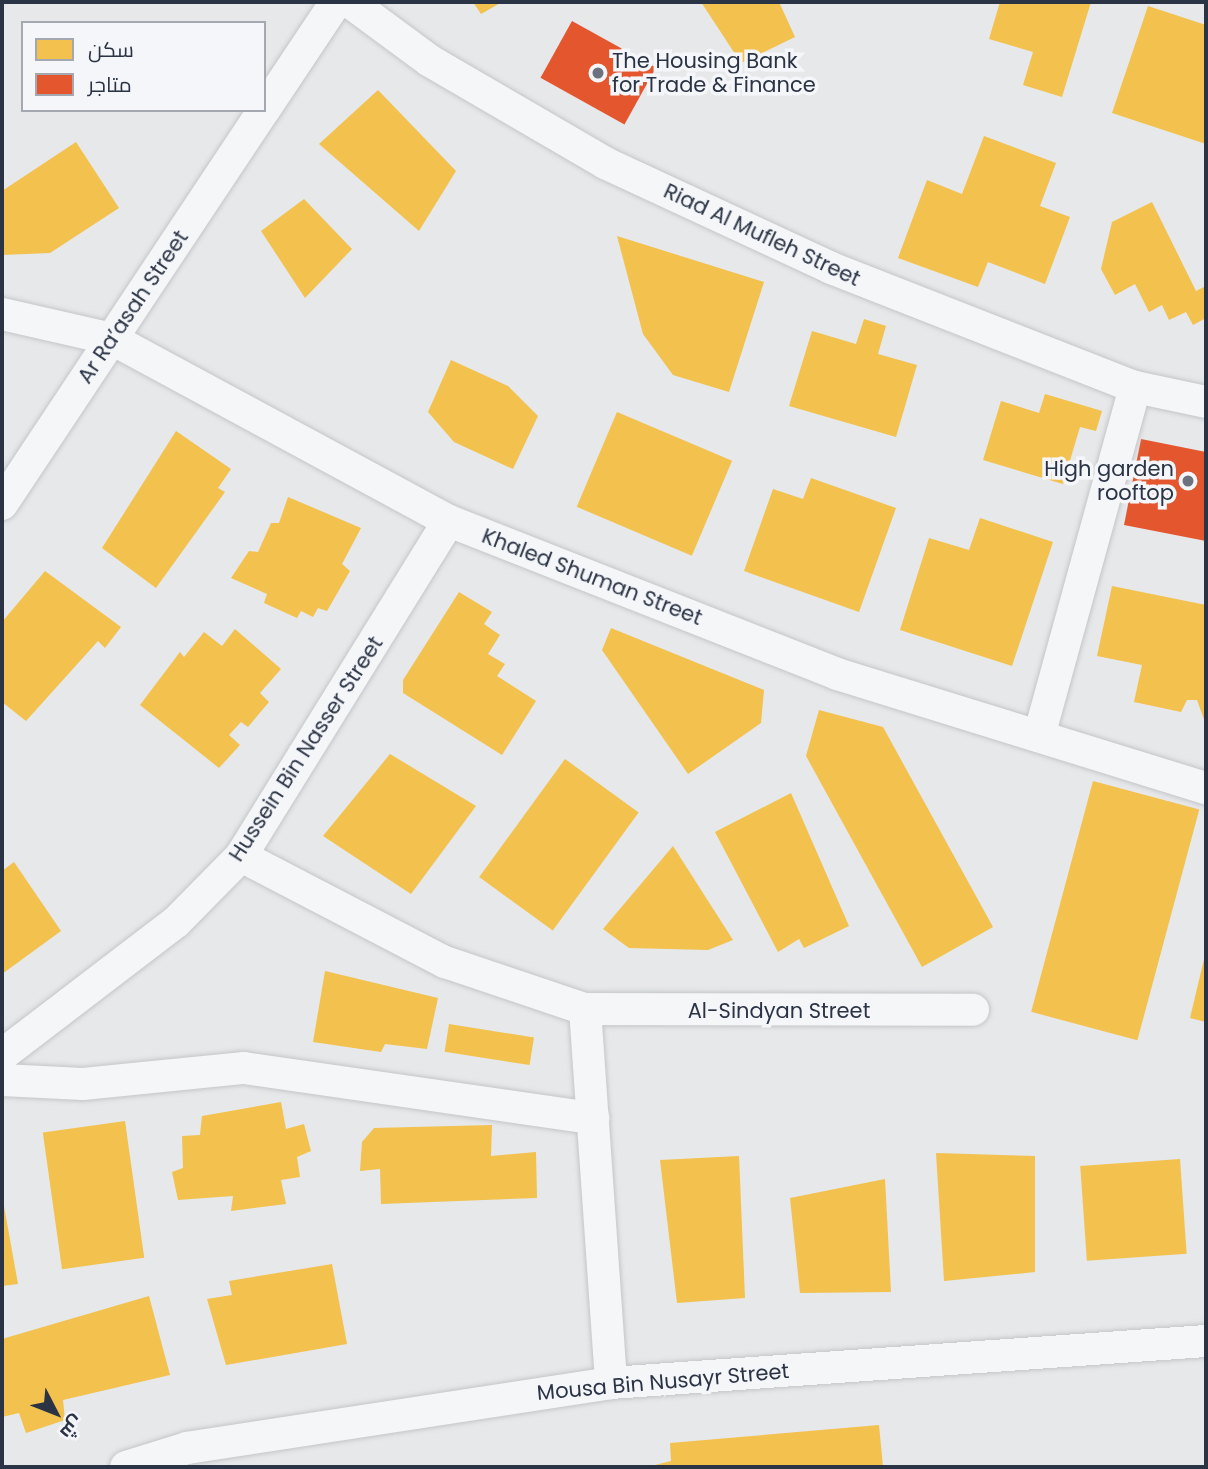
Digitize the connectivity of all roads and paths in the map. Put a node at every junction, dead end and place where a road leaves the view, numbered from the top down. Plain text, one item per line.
1 (336, 2) edge
2 (350, 2) edge
3 (266, 107) edge
4 (263, 112) edge
5 (2, 314) edge
6 (112, 339) junction
7 (1135, 387) junction
8 (1206, 402) edge
9 (2, 504) edge
10 (449, 521) junction
11 (1039, 736) junction
12 (1206, 788) edge
13 (241, 856) junction
14 (585, 1009) junction
15 (973, 1010) dead end
16 (2, 1055) edge
17 (2, 1080) edge
18 (593, 1118) junction
19 (1206, 1341) edge
20 (611, 1383) junction
21 (126, 1467) edge

1 - 3 street, Ar Ra’asah Street
2 - 7 street, Riad Al Mufleh Street
4 - 6 street, Ar Ra’asah Street
5 - 6 street, Khaled Shuman Street
6 - 9 street, Ar Ra’asah Street
6 - 10 street, Khaled Shuman Street
7 - 8 street, Riad Al Mufleh Street
7 - 11 street
10 - 11 street, Khaled Shuman Street
10 - 13 street, Hussein Bin Nasser Street
11 - 12 street, Khaled Shuman Street
13 - 14 street, Al-Sindyan Street
13 - 16 street, Hussein Bin Nasser Street
14 - 15 street, Al-Sindyan Street
14 - 18 street
17 - 18 street
18 - 20 street
19 - 20 street, Mousa Bin Nusayr Street
20 - 21 street, Mousa Bin Nusayr Street

